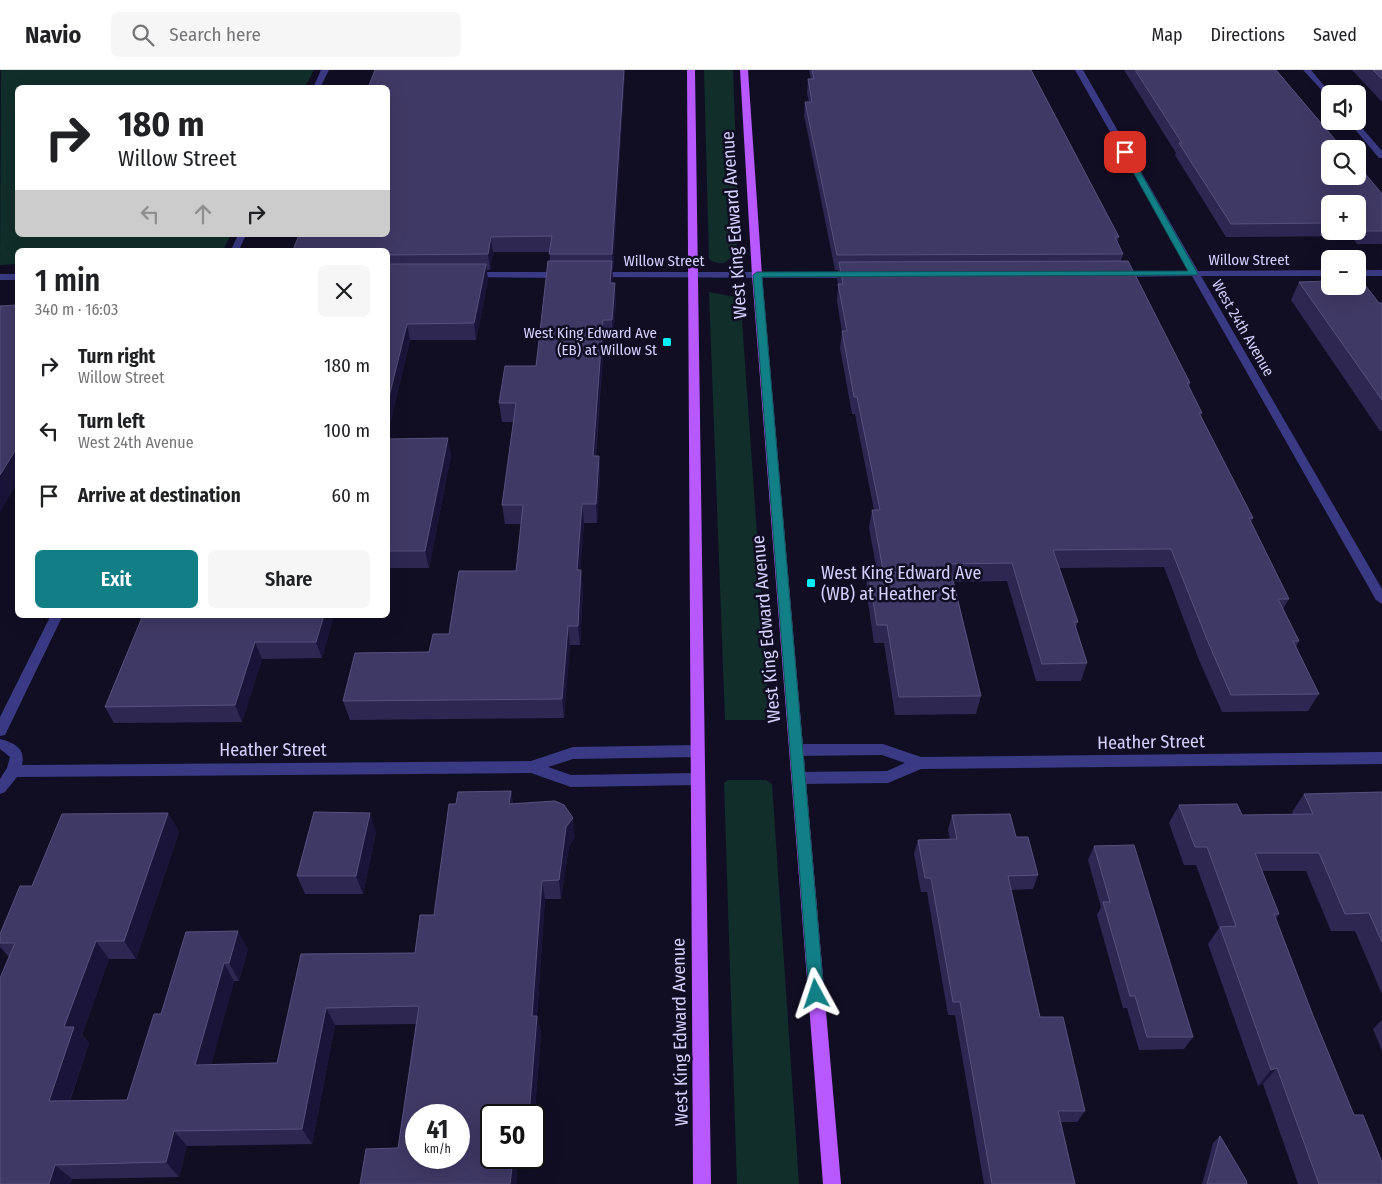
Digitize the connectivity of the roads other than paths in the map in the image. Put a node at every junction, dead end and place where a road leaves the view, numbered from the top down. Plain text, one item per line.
1 (325, 70) edge
2 (691, 70) edge
3 (744, 70) edge
4 (1079, 70) edge
5 (1306, 70) edge
6 (318, 85) edge
7 (1321, 87) edge
8 (1360, 130) edge
9 (1382, 156) edge
10 (1321, 273) edge
11 (1366, 273) edge
12 (1382, 273) edge
13 (1104, 274) edge
14 (1194, 274) junction
15 (456, 275) edge
16 (693, 275) junction
17 (757, 275) junction
18 (860, 275) edge
19 (0, 277) edge
20 (15, 277) edge
21 (1382, 600) edge
22 (55, 618) edge
23 (0, 731) edge
24 (0, 744) edge
25 (796, 750) junction
26 (697, 751) junction
27 (1382, 758) edge
28 (920, 763) junction
29 (531, 767) junction
30 (14, 771) junction
31 (798, 778) junction
32 (697, 780) junction
33 (0, 788) edge
34 (702, 1184) edge
35 (832, 1184) edge

1 - 6 street
2 - 16 main road, West King Edward Avenue
3 - 17 main road, West King Edward Avenue
4 - 14 street, West 24th Avenue
5 - 7 street
8 - 9 street
10 - 14 street, Willow Street
11 - 12 street
13 - 14 street, Willow Street
14 - 21 street, West 24th Avenue
15 - 16 street, Willow Street
16 - 17 street, Willow Street
16 - 26 main road, West King Edward Avenue
17 - 18 street, Willow Street
17 - 25 main road, West King Edward Avenue
19 - 20 street
22 - 23 street
24 - 30 street
25 - 28 street, Heather Street
25 - 31 main road, West King Edward Avenue
26 - 29 street, Heather Street
26 - 32 main road, West King Edward Avenue
27 - 28 street, Heather Street
28 - 31 street, Heather Street
29 - 30 street, Heather Street
29 - 32 street, Heather Street
30 - 33 street
31 - 35 main road, West King Edward Avenue
32 - 34 main road, West King Edward Avenue

